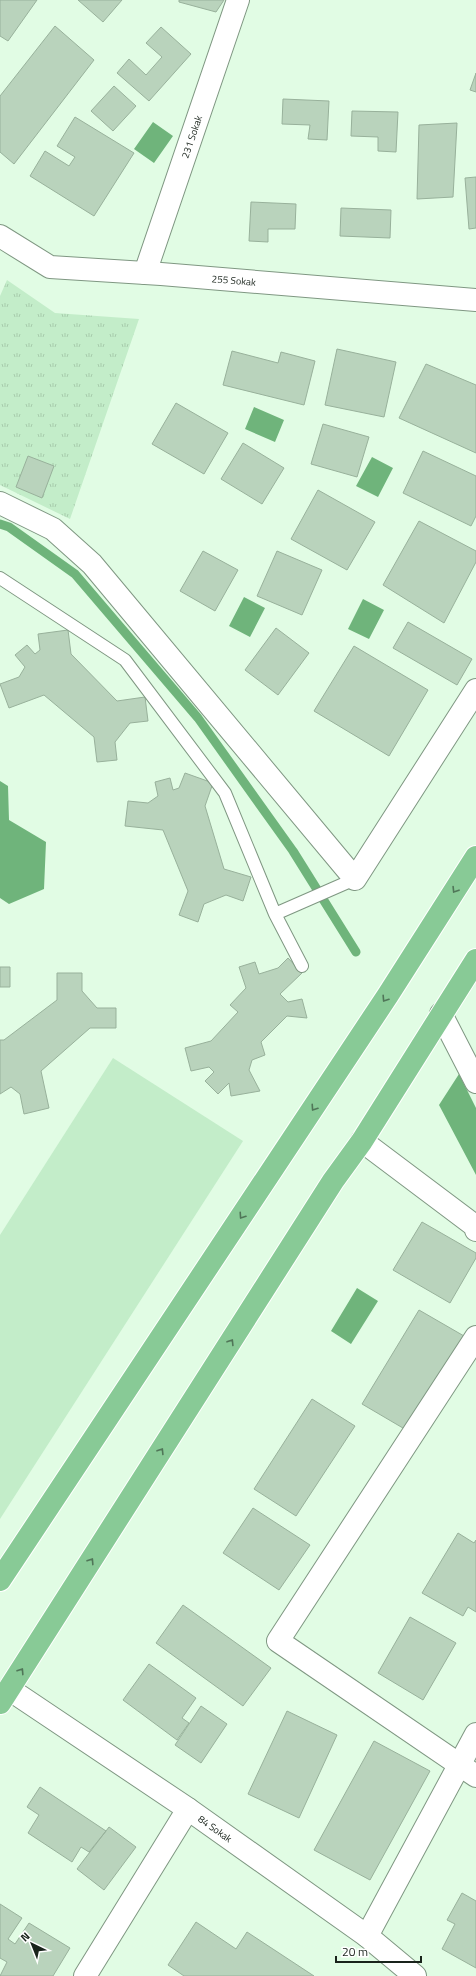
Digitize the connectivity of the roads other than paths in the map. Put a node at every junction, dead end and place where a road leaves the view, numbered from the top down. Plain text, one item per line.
1 (238, 0) edge
2 (2, 243) edge
3 (145, 273) junction
4 (476, 300) edge
5 (0, 503) edge
6 (0, 578) edge
7 (476, 690) edge
8 (476, 857) edge
9 (346, 882) junction
10 (275, 914) junction
11 (476, 960) edge
12 (302, 966) dead end
13 (441, 1014) junction
14 (476, 1082) edge
15 (362, 1141) junction
16 (476, 1230) edge
17 (476, 1337) edge
18 (0, 1580) edge
19 (5, 1696) edge
20 (476, 1734) edge
21 (467, 1770) edge
22 (188, 1809) junction
23 (367, 1936) junction
24 (85, 1976) edge
25 (415, 1976) edge

1 - 3 street, 231 Sokak
2 - 3 street, 255 Sokak
3 - 4 street, 255 Sokak
5 - 9 street
6 - 10 lane
7 - 9 street
8 -> 18 highway
9 - 10 lane
10 - 12 lane
11 - 13 highway
13 - 14 street
13 - 15 highway
15 - 16 street
19 -> 15 highway
17 - 21 street
19 - 22 street, 84 Sokak
20 - 21 street
21 - 23 street
22 - 23 street, 84 Sokak
22 - 24 street
23 - 25 street, 84 Sokak

